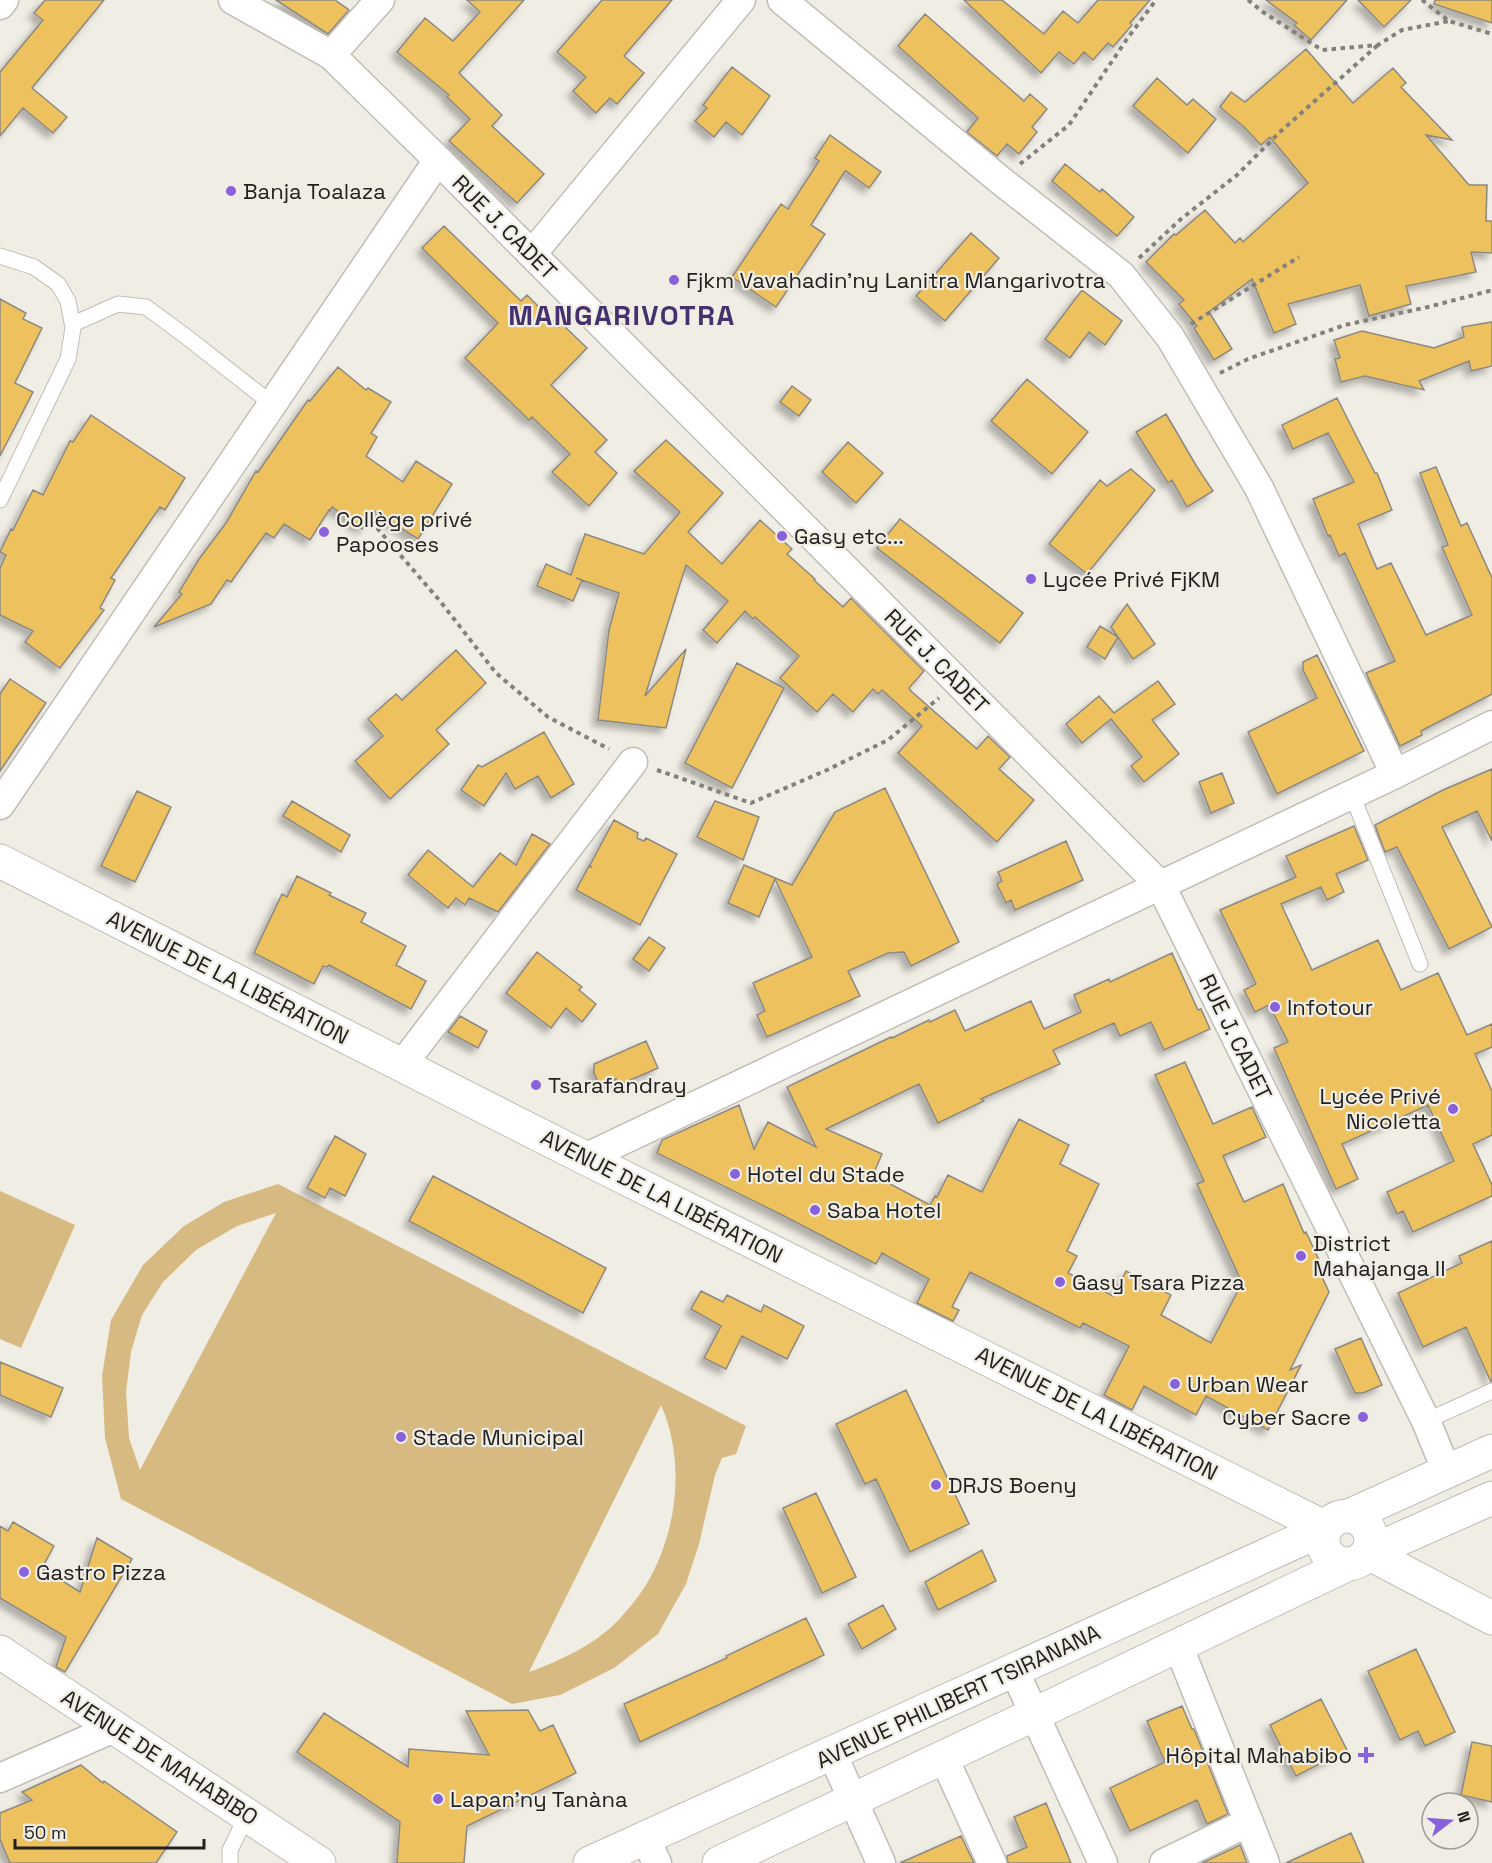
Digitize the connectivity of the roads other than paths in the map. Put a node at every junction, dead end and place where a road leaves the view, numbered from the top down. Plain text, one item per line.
1 (4, 0) edge
2 (233, 0) edge
3 (380, 0) edge
4 (741, 0) edge
5 (782, 0) edge
6 (0, 5) edge
7 (331, 55) junction
8 (438, 160) junction
9 (532, 254) junction
10 (0, 256) edge
11 (73, 324) junction
12 (272, 404) junction
13 (0, 500) edge
14 (1492, 725) edge
15 (633, 762) road end
16 (1395, 774) junction
17 (1352, 795) junction
18 (0, 805) edge
19 (0, 861) edge
20 (1161, 886) junction
21 (1420, 964) dead end
22 (402, 1065) junction
23 (585, 1158) junction
24 (1492, 1391) edge
25 (1426, 1421) junction
26 (1492, 1451) edge
27 (1447, 1472) junction
28 (1492, 1498) edge
29 (1338, 1522) junction
30 (1357, 1559) junction
31 (1492, 1618) edge
32 (1178, 1645) junction
33 (0, 1652) edge
34 (1014, 1670) junction
35 (1035, 1714) junction
36 (114, 1728) junction
37 (832, 1753) junction
38 (944, 1758) junction
39 (0, 1778) edge
40 (852, 1801) junction
41 (247, 1815) junction
42 (1249, 1822) junction
43 (651, 1851) edge
44 (760, 1854) edge
45 (230, 1863) edge
46 (319, 1863) edge
47 (590, 1863) edge
48 (718, 1863) edge
49 (881, 1863) edge
50 (992, 1863) edge
51 (1103, 1863) edge
52 (1164, 1863) edge
53 (1265, 1863) edge

1 - 6 street
2 - 7 street, RUE J. CADET
3 - 7 street
4 - 9 street
5 - 16 street
7 - 8 street, RUE J. CADET
8 - 9 street, RUE J. CADET
8 - 12 street
9 - 20 street, RUE J. CADET
10 - 11 lane
11 - 12 lane
11 - 13 lane
12 - 18 street
14 - 16 street
15 - 22 street
16 - 17 street
17 - 20 street
17 - 21 lane
19 - 22 main road, AVENUE DE LA LIBÉRATION
20 - 23 street
20 - 25 street, RUE J. CADET
22 - 23 main road, AVENUE DE LA LIBÉRATION
23 - 29 main road, AVENUE DE LA LIBÉRATION
24 - 25 lane
25 - 27 street, RUE J. CADET
26 - 27 main road, AVENUE PHILIBERT TSIRANANA
27 - 29 main road, AVENUE PHILIBERT TSIRANANA
28 - 30 main road
29 - 30 main road, AVENUE DE LA LIBÉRATION
29 - 34 main road, AVENUE PHILIBERT TSIRANANA
30 - 31 main road
30 - 32 main road
32 - 35 main road
32 - 42 street
33 - 36 main road, AVENUE DE MAHABIBO
34 - 35 street
34 - 37 main road, AVENUE PHILIBERT TSIRANANA
35 - 38 main road
35 - 51 street
36 - 39 street
36 - 41 main road, AVENUE DE MAHABIBO
37 - 40 street
37 - 43 main road, AVENUE PHILIBERT TSIRANANA
38 - 40 main road
38 - 50 street
40 - 44 main road
40 - 49 street
41 - 45 lane
41 - 46 main road, AVENUE DE MAHABIBO
42 - 52 street
42 - 53 street
43 - 47 main road, AVENUE PHILIBERT TSIRANANA
44 - 48 main road

